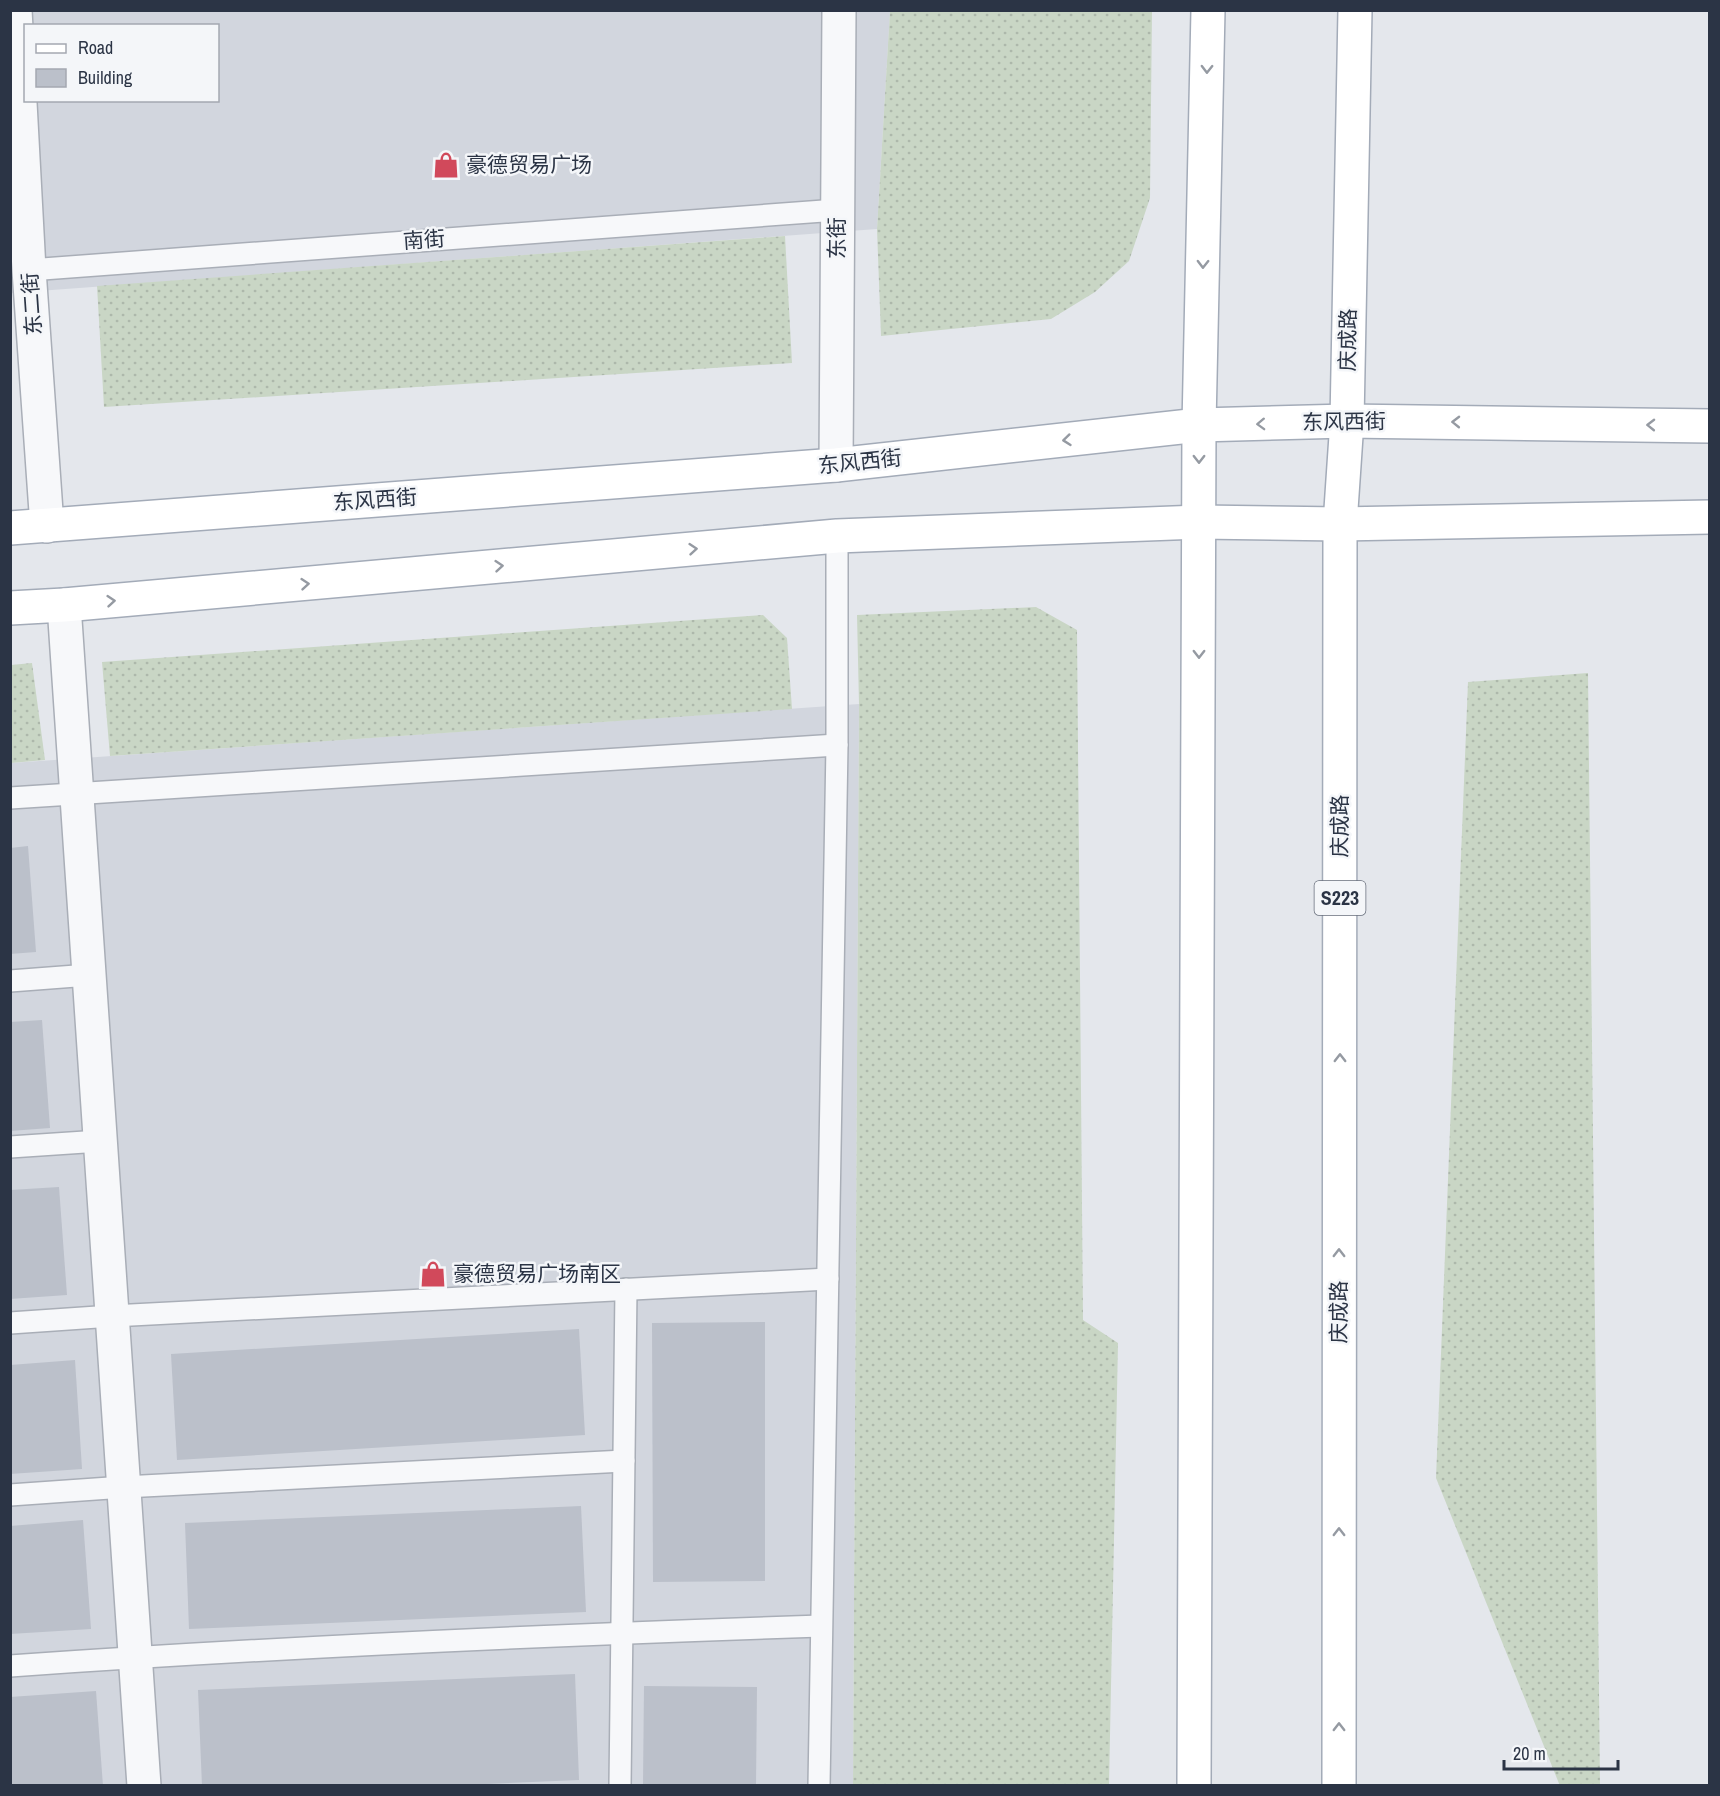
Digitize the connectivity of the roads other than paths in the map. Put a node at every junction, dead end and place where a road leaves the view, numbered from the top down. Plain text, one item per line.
1 (15, 10) edge
2 (839, 10) edge
3 (1208, 10) edge
4 (1355, 10) edge
5 (14, 65) edge
6 (837, 210) junction
7 (20, 270) edge
8 (1347, 421) junction
9 (1199, 426) junction
10 (1710, 426) edge
11 (836, 465) junction
12 (1706, 517) edge
13 (1199, 522) junction
14 (1340, 524) junction
15 (47, 526) junction
16 (10, 528) edge
17 (837, 536) junction
18 (64, 605) junction
19 (10, 608) edge
20 (837, 745) junction
21 (77, 794) junction
22 (10, 798) edge
23 (89, 975) junction
24 (10, 981) edge
25 (100, 1141) junction
26 (10, 1148) edge
27 (828, 1279) junction
28 (626, 1289) junction
29 (112, 1316) junction
30 (10, 1323) edge
31 (624, 1461) junction
32 (124, 1487) junction
33 (10, 1495) edge
34 (821, 1626) junction
35 (622, 1633) junction
36 (136, 1657) junction
37 (10, 1666) edge
38 (144, 1785) edge
39 (620, 1785) edge
40 (819, 1785) edge
41 (1194, 1785) edge
42 (1339, 1785) edge

1 - 5 street, 东二街
2 - 6 street, 东街
3 -> 9 main road
4 - 8 main road, 庆成路 / S223
5 - 7 street, 东二街
6 - 7 lane, 南街
6 - 11 street, 东街
7 - 15 street, 东二街
8 -> 9 main road, 东风西街
10 -> 8 main road, 东风西街
8 - 14 main road, 庆成路 / S223
9 -> 11 main road, 东风西街
9 -> 13 main road
11 - 15 main road, 东风西街
12 - 14 main road
13 - 14 main road
13 - 17 main road
13 -> 41 main road
42 -> 14 main road, 庆成路 / S223
15 - 16 main road, 东风西街
18 -> 17 main road
17 - 20 lane
18 - 19 main road
18 - 21 street
20 - 21 lane
20 - 27 lane
21 - 22 lane
21 - 23 street
23 - 24 lane
23 - 25 street
25 - 26 lane
25 - 29 street
27 - 28 lane
27 - 34 lane
28 - 29 lane
28 - 31 lane
29 - 30 lane
29 - 32 street
31 - 32 lane
31 - 35 lane
32 - 33 lane
32 - 36 street
34 - 35 lane
34 - 40 lane
35 - 36 lane
35 - 39 lane
36 - 37 lane
36 - 38 street

